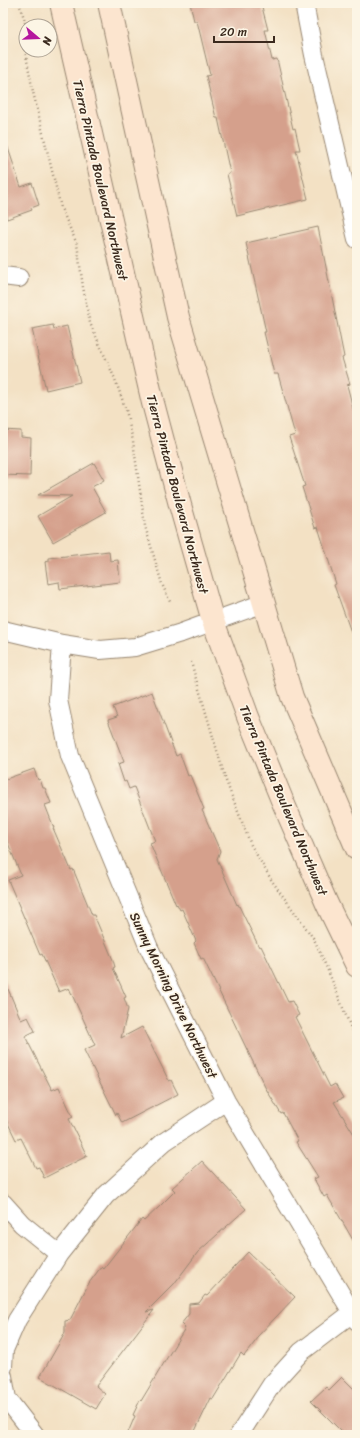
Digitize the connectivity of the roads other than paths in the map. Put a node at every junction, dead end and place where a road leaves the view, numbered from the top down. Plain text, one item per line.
1 (61, 3) edge
2 (109, 3) edge
3 (304, 3) edge
4 (357, 239) edge
5 (264, 603) junction
6 (213, 622) junction
7 (3, 630) edge
8 (62, 644) junction
9 (357, 849) edge
10 (357, 966) edge
11 (226, 1102) junction
12 (3, 1203) edge
13 (59, 1254) junction
14 (354, 1317) edge
15 (3, 1367) edge
16 (3, 1376) edge
17 (35, 1435) edge
18 (238, 1435) edge

1 - 6 main road, Tierra Pintada Boulevard Northwest
2 - 5 main road
3 - 4 street
5 - 6 street
5 - 9 main road
6 - 8 street
6 - 10 main road, Tierra Pintada Boulevard Northwest
7 - 8 street
8 - 11 street, Sunny Morning Drive Northwest
11 - 13 street
11 - 14 street, Sunny Morning Drive Northwest
12 - 13 street
13 - 15 street
14 - 18 street
16 - 17 street

